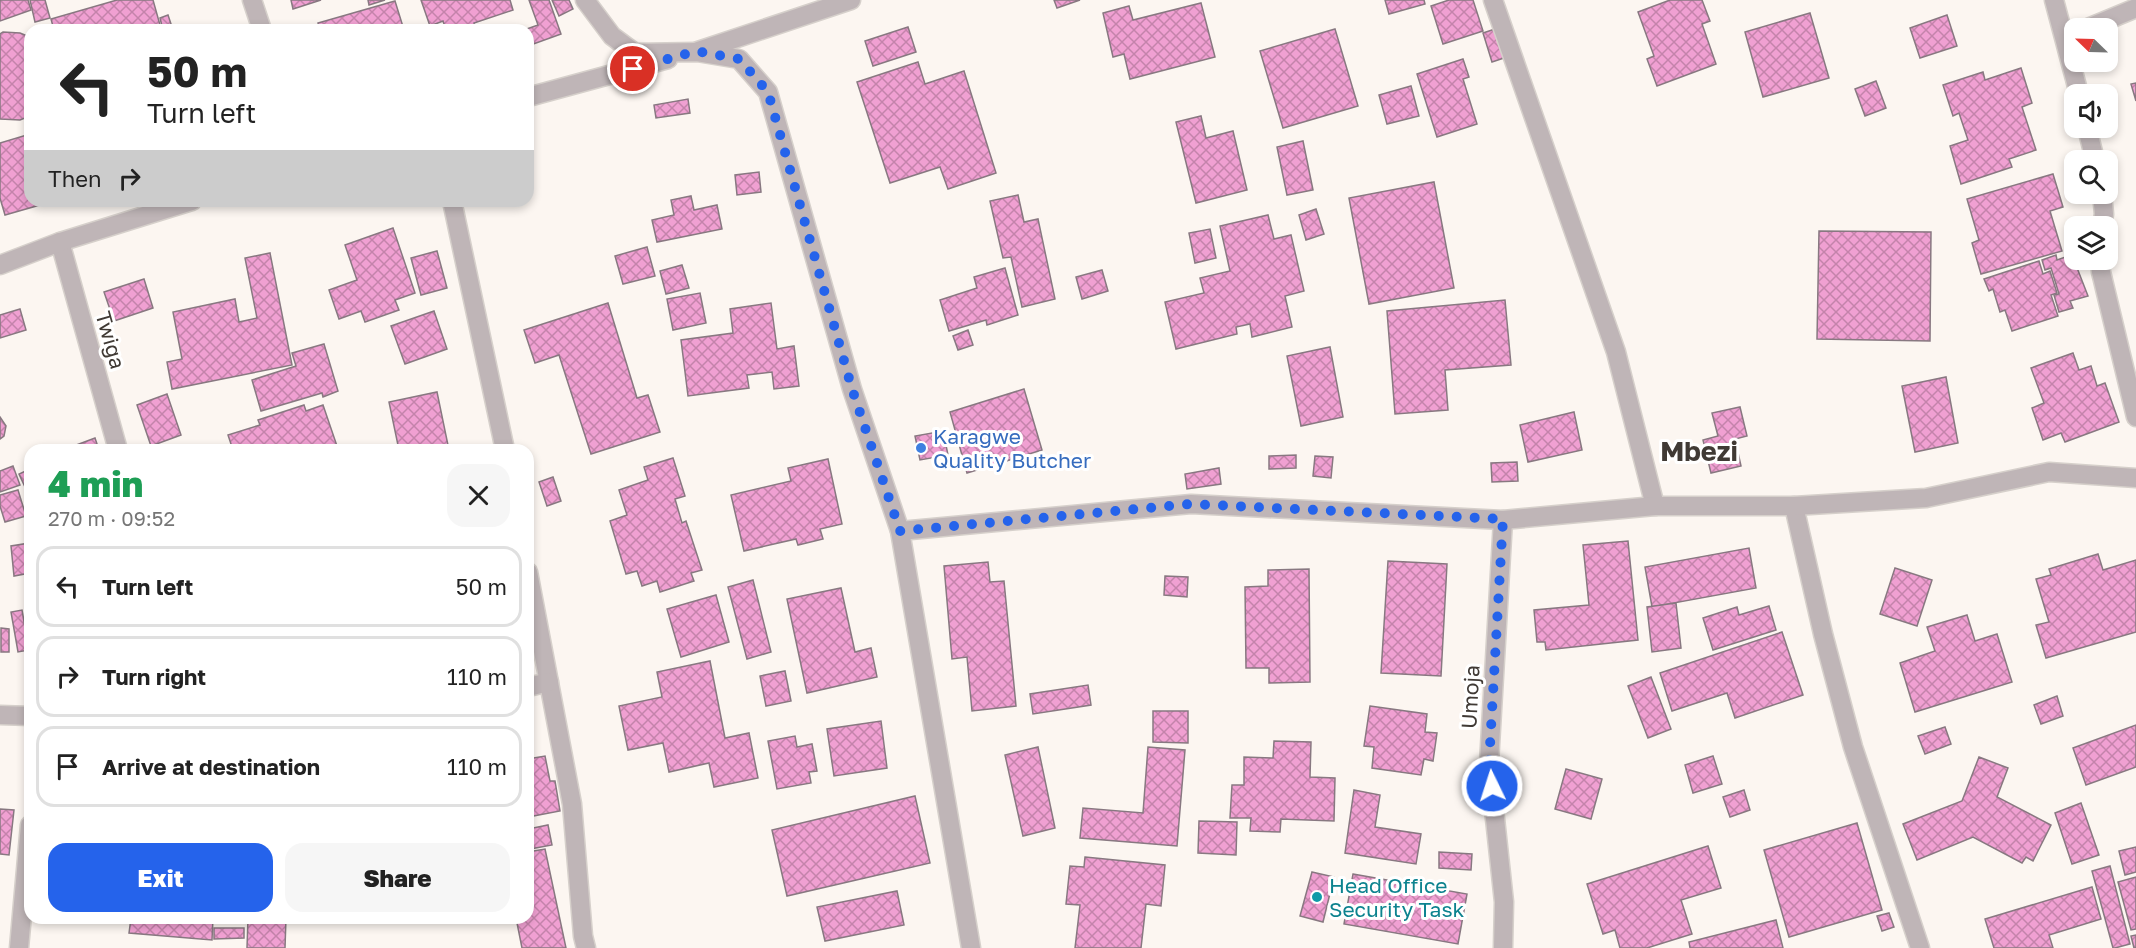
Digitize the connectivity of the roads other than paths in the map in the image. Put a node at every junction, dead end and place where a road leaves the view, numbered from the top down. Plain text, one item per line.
1 (252, 0) edge
2 (585, 0) edge
3 (851, 0) edge
4 (1493, 0) edge
5 (2054, 0) edge
6 (2136, 8) edge
7 (2112, 18) edge
8 (2064, 22) edge
9 (260, 24) edge
10 (696, 51) junction
11 (534, 95) edge
12 (173, 207) edge
13 (453, 207) edge
14 (60, 243) junction
15 (0, 265) edge
16 (2101, 270) edge
17 (2136, 417) edge
18 (116, 444) edge
19 (504, 444) edge
20 (2136, 478) edge
21 (1655, 506) junction
22 (1794, 506) junction
23 (1503, 519) junction
24 (900, 531) junction
25 (534, 603) edge
26 (549, 682) junction
27 (534, 686) edge
28 (0, 715) edge
29 (24, 716) edge
30 (24, 886) edge
31 (18, 948) edge
32 (586, 948) edge
33 (971, 948) edge
34 (1503, 948) edge
35 (1920, 948) edge

1 - 9 street
2 - 10 street
3 - 10 street
4 - 21 street
5 - 8 street
6 - 7 street
10 - 11 street
10 - 24 street
12 - 14 street
13 - 19 street
14 - 15 street
14 - 18 street, Twiga
16 - 17 street
20 - 22 street
21 - 22 street
21 - 23 street
22 - 35 street
23 - 24 street
23 - 34 street, Umoja
24 - 33 street
25 - 26 street
26 - 27 street
26 - 32 street
28 - 29 street
30 - 31 street

